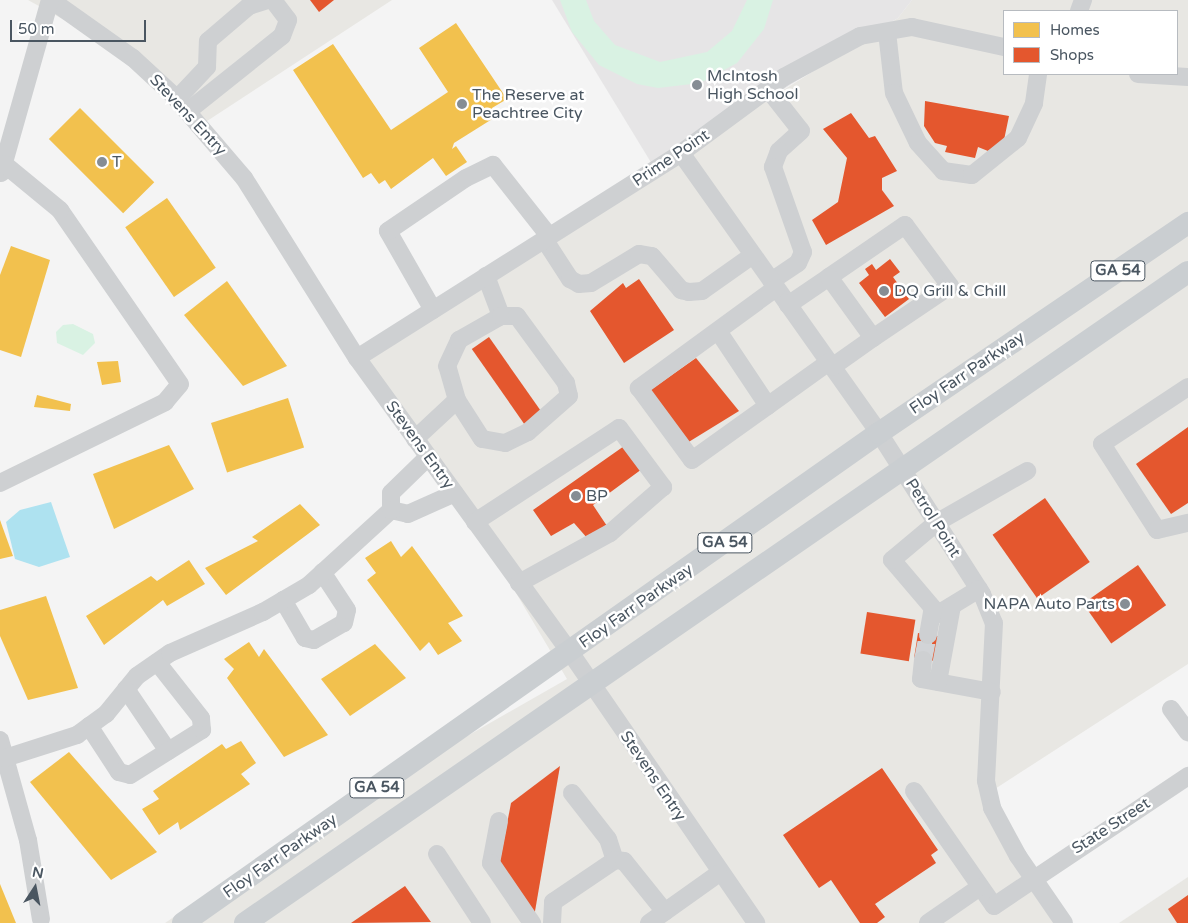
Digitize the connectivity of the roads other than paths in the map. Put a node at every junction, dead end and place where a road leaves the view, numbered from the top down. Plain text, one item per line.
1 (51, 0) edge
2 (267, 0) edge
3 (273, 0) edge
4 (888, 32) junction
5 (1003, 47) edge
6 (1038, 75) edge
7 (1155, 75) edge
8 (1188, 77) edge
9 (768, 89) junction
10 (183, 105) junction
11 (681, 153) junction
12 (2, 170) edge
13 (1188, 223) edge
14 (547, 238) junction
15 (753, 255) junction
16 (1188, 272) edge
17 (486, 276) junction
18 (828, 277) junction
19 (774, 285) junction
20 (788, 305) junction
21 (433, 310) junction
22 (501, 316) junction
23 (718, 331) junction
24 (873, 338) junction
25 (357, 358) junction
26 (830, 365) junction
27 (1188, 387) edge
28 (457, 400) junction
29 (768, 406) junction
30 (879, 433) junction
31 (415, 439) junction
32 (428, 456) junction
33 (901, 468) junction
34 (1027, 471) dead end
35 (0, 483) edge
36 (454, 493) junction
37 (391, 510) junction
38 (475, 522) junction
39 (1188, 523) edge
40 (936, 524) junction
41 (322, 572) junction
42 (519, 583) junction
43 (979, 589) junction
44 (283, 600) junction
45 (952, 606) junction
46 (933, 608) junction
47 (928, 635) tunnel mouth
48 (570, 652) junction
49 (924, 660) tunnel mouth
50 (157, 662) junction
51 (938, 682) junction
52 (591, 684) junction
53 (126, 689) junction
54 (992, 692) junction
55 (1171, 709) dead end
56 (89, 726) junction
57 (1188, 732) edge
58 (0, 740) edge
59 (168, 751) junction
60 (5, 758) junction
61 (1188, 776) edge
62 (914, 791) dead end
63 (572, 793) dead end
64 (499, 821) dead end
65 (437, 854) dead end
66 (615, 860) junction
67 (718, 874) junction
68 (1034, 877) junction
69 (980, 887) junction
70 (665, 912) junction
71 (41, 919) dead end
72 (479, 922) edge
73 (183, 923) edge
74 (245, 923) edge
75 (532, 923) edge
76 (552, 923) edge
77 (649, 923) edge
78 (756, 923) edge
79 (928, 923) edge
80 (1064, 923) edge

1 - 10 street, Stevens Entry
1 - 12 street
2 - 10 street
3 - 10 street
4 - 5 street, Prime Point
4 - 6 street
4 - 9 street, Prime Point
7 - 8 street
9 - 11 street, Prime Point
9 - 19 street
10 - 25 street, Stevens Entry
11 - 14 street, Prime Point
11 - 15 street, Petrol Point
12 - 35 street
13 - 30 main road, Floy Farr Parkway / GA 54
14 - 15 street
14 - 17 street, Prime Point
14 - 21 street
15 - 19 street, Petrol Point
16 - 33 main road, GA 54
17 - 21 street, Prime Point
17 - 22 street
18 - 20 street
18 - 24 street
18 - 24 street
19 - 20 street, Petrol Point
19 - 23 street
20 - 26 street, Petrol Point
21 - 25 street, Prime Point
22 - 28 street
22 - 28 street
23 - 29 street
23 - 29 street
24 - 26 street
25 - 31 street, Stevens Entry
26 - 29 street
26 - 30 street, Petrol Point
27 - 39 street
28 - 31 street
30 - 33 street, Petrol Point
30 - 48 main road, Floy Farr Parkway / GA 54
31 - 32 street, Stevens Entry
32 - 36 street, Stevens Entry
32 - 37 street
33 - 40 street, Petrol Point
33 - 52 main road, GA 54
34 - 40 street
36 - 37 street
36 - 38 street, Stevens Entry
37 - 41 street
38 - 42 street, Stevens Entry
38 - 42 street
40 - 43 street, Petrol Point
40 - 46 street
41 - 44 street
41 - 44 street
42 - 48 street, Stevens Entry
43 - 45 street
43 - 54 street, Petrol Point
44 - 50 street
45 - 46 street
45 - 51 street
46 - 47 street
48 - 52 street, Stevens Entry
48 - 73 main road, Floy Farr Parkway / GA 54
49 - 51 street
50 - 53 street
50 - 59 street
51 - 54 street
52 - 67 street, Stevens Entry
52 - 74 main road, GA 54
53 - 56 street
53 - 59 street
54 - 68 street, Petrol Point
55 - 57 street
56 - 59 street
56 - 60 street
58 - 60 street
60 - 71 street
61 - 68 street, State Street
62 - 69 street
63 - 66 street
64 - 75 street
65 - 72 street
66 - 70 street
66 - 76 street
67 - 70 street
67 - 78 street, Stevens Entry
68 - 69 street, State Street
68 - 80 street, Petrol Point
69 - 79 street
70 - 77 street

